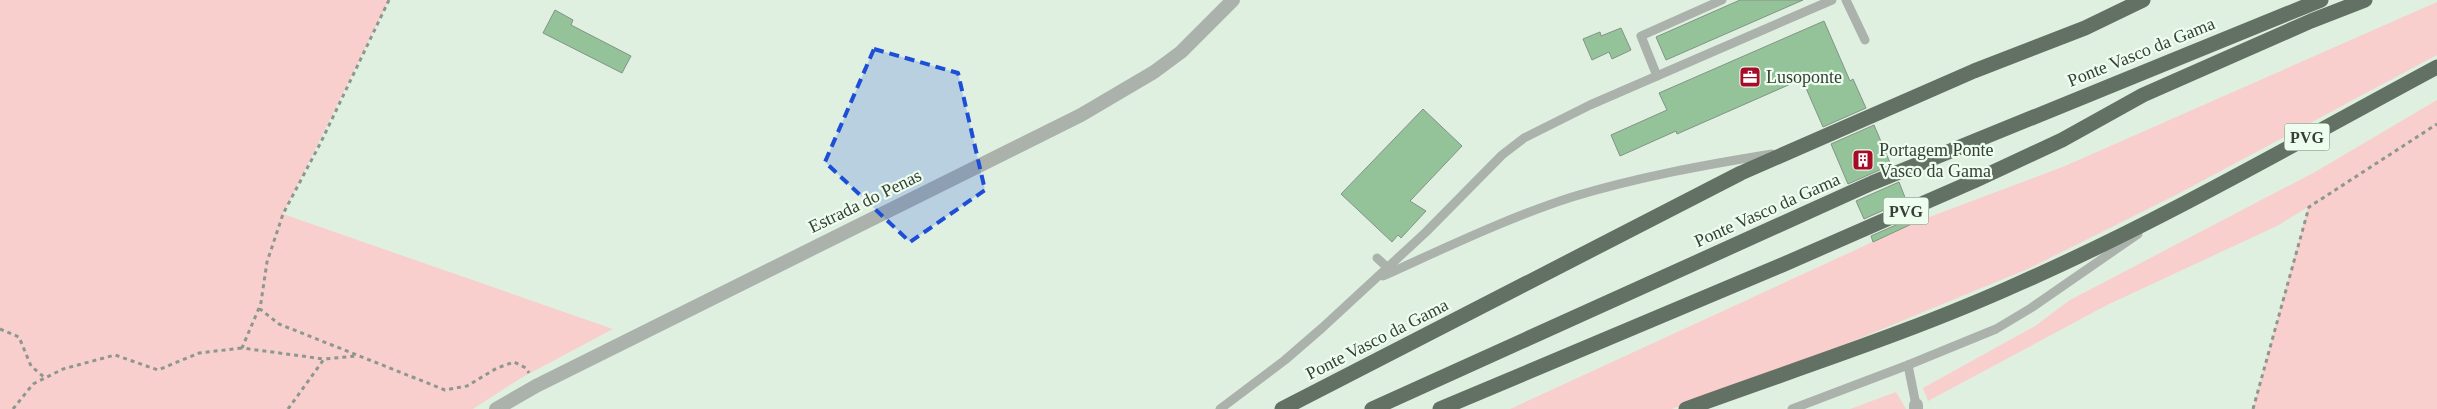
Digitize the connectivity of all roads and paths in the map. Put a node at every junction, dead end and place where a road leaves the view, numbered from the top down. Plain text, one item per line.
1 (390, 0) edge
2 (1233, 0) edge
3 (1722, 0) edge
4 (1832, 0) edge
5 (1846, 0) edge
6 (2143, 0) edge
7 (2321, 0) edge
8 (2365, 0) edge
9 (1865, 40) dead end
10 (2437, 67) edge
11 (1657, 76) junction
12 (2437, 124) edge
13 (1792, 151) junction
14 (2181, 204) junction
15 (1377, 258) dead end
16 (1388, 268) junction
17 (1376, 279) junction
18 (260, 305) junction
19 (0, 329) edge
20 (242, 348) junction
21 (359, 356) junction
22 (324, 359) junction
23 (1908, 365) junction
24 (45, 378) junction
25 (536, 386) junction
26 (1916, 407) edge
27 (13, 409) edge
28 (288, 409) edge
29 (496, 409) edge
30 (1220, 409) edge
31 (1282, 409) edge
32 (1372, 409) edge
33 (1440, 409) edge
34 (1686, 409) edge
35 (1792, 409) edge
36 (2253, 409) edge

1 - 18 path
2 - 25 street, Estrada do Penas
3 - 11 lane
4 - 11 lane
5 - 9 lane
6 - 13 highway, Ponte Vasco da Gama
7 - 32 highway, Ponte Vasco da Gama / PVG
8 - 33 highway, PVG
10 - 14 highway, PVG
11 - 16 lane
12 - 36 path
13 - 17 lane
13 - 31 highway, Ponte Vasco da Gama
14 - 23 lane
14 - 34 highway, PVG
15 - 16 lane
16 - 17 lane
17 - 30 lane
18 - 20 path
18 - 21 path
19 - 24 path
20 - 22 path
20 - 24 path
21 - 22 path
21 - 25 path
22 - 28 path
23 - 26 lane
23 - 35 lane
24 - 27 path
25 - 29 street, Estrada do Penas

